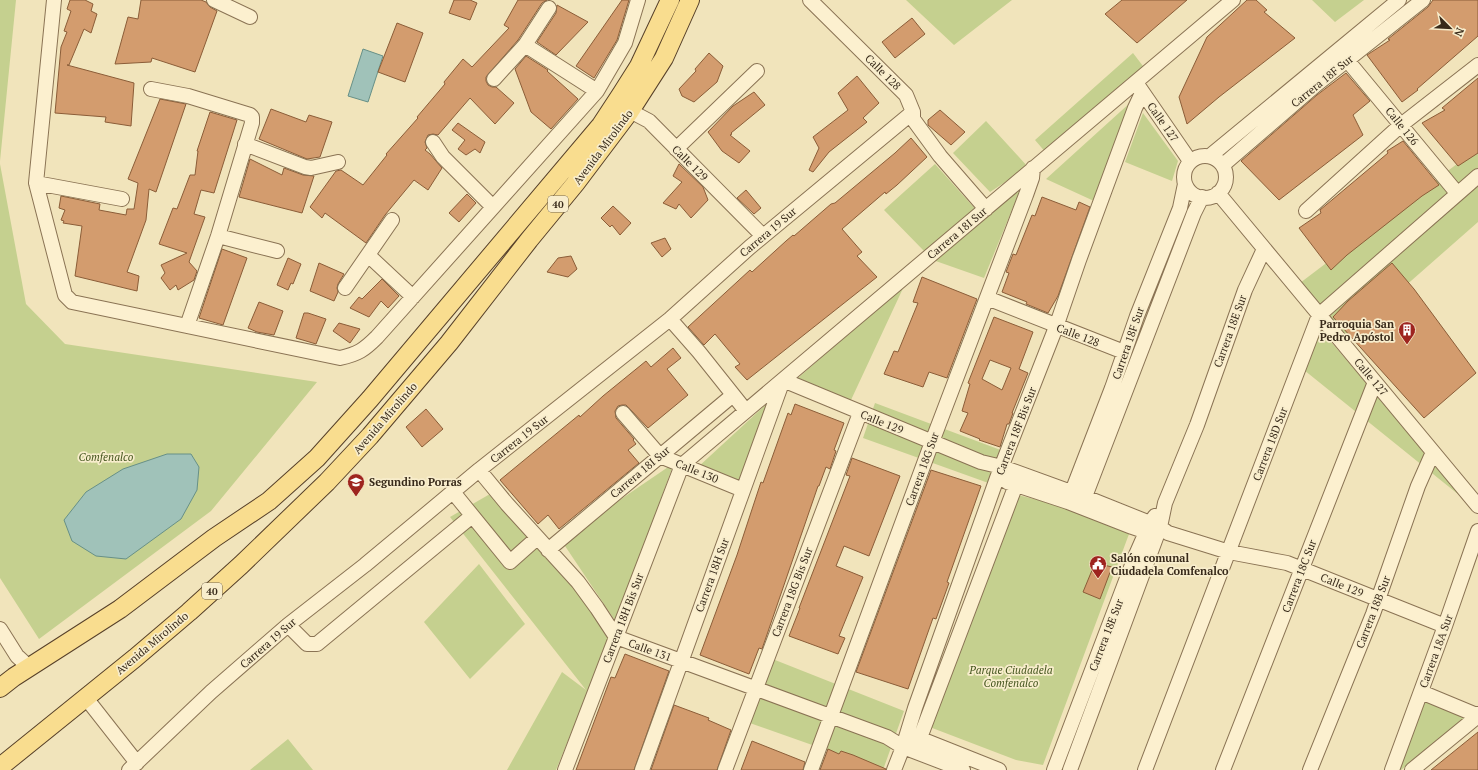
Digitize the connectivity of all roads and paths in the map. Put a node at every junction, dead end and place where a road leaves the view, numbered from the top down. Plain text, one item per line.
1 (54, 0) edge
2 (214, 0) edge
3 (638, 0) edge
4 (670, 0) edge
5 (690, 0) edge
6 (810, 0) edge
7 (1233, 0) edge
8 (1399, 0) edge
9 (1423, 0) edge
10 (548, 8) dead end
11 (250, 17) dead end
12 (526, 45) junction
13 (1348, 60) junction
14 (1478, 65) edge
15 (757, 71) dead end
16 (494, 79) dead end
17 (1139, 88) junction
18 (151, 89) dead end
19 (597, 91) junction
20 (630, 111) junction
21 (913, 112) junction
22 (1401, 125) junction
23 (433, 142) dead end
24 (245, 144) junction
25 (676, 149) junction
26 (1210, 156) junction
27 (1190, 161) junction
28 (338, 162) dead end
29 (1223, 165) junction
30 (1033, 168) junction
31 (1478, 175) edge
32 (36, 183) junction
33 (1185, 184) junction
34 (1218, 193) junction
35 (1457, 193) junction
36 (1202, 198) junction
37 (122, 199) dead end
38 (493, 207) junction
39 (986, 209) junction
40 (1306, 211) dead end
41 (392, 220) dead end
42 (218, 236) junction
43 (763, 236) junction
44 (1264, 249) junction
45 (277, 251) dead end
46 (368, 255) junction
47 (345, 288) dead end
48 (1346, 289) dead end
49 (413, 297) junction
50 (987, 298) junction
51 (1319, 315) junction
52 (670, 319) junction
53 (187, 326) junction
54 (1056, 327) junction
55 (1124, 352) junction
56 (783, 380) junction
57 (1375, 382) junction
58 (733, 394) junction
59 (746, 411) junction
60 (623, 412) dead end
61 (860, 413) junction
62 (932, 442) junction
63 (1433, 452) junction
64 (660, 456) junction
65 (682, 466) junction
66 (479, 470) junction
67 (1000, 473) junction
68 (1017, 480) junction
69 (743, 490) junction
70 (453, 492) junction
71 (1077, 500) junction
72 (1478, 506) edge
73 (472, 516) junction
74 (1156, 530) junction
75 (1478, 531) edge
76 (537, 538) junction
77 (548, 550) junction
78 (1229, 552) junction
79 (1301, 569) junction
80 (1379, 600) junction
81 (288, 625) junction
82 (1445, 626) junction
83 (0, 629) edge
84 (616, 637) junction
85 (681, 661) junction
86 (30, 668) junction
87 (0, 688) edge
88 (755, 689) junction
89 (1421, 692) junction
90 (86, 698) junction
91 (1478, 715) edge
92 (831, 717) junction
93 (912, 742) junction
94 (133, 766) edge
95 (0, 767) edge
96 (986, 768) edge
97 (565, 770) edge
98 (642, 770) edge
99 (725, 770) edge
100 (811, 770) edge
101 (894, 770) edge
102 (963, 770) edge
103 (1054, 770) edge
104 (1070, 770) edge
105 (1145, 770) edge
106 (1223, 770) edge
107 (1310, 770) edge
108 (1392, 770) edge
109 (1412, 770) edge

1 - 32 street
2 - 11 street
3 - 19 street
4 - 86 main road, Avenida Mirolindo / 40
5 - 20 main road, Avenida Mirolindo / 40
6 - 21 street, Calle 128
7 - 17 street, Carrera 18I Sur
8 - 26 street, Carrera 18F Sur
9 - 13 street, Carrera 18F Sur
10 - 12 street
12 - 16 street
12 - 19 street
13 - 22 street, Calle 126
13 - 29 street, Carrera 18F Sur
14 - 22 street
15 - 25 street
17 - 27 street, Calle 127
17 - 30 street, Carrera 18I Sur
17 - 54 street, Carrera 18F Bis Sur
18 - 24 street
19 - 38 street
20 - 25 street, Calle 129
20 - 90 main road, Avenida Mirolindo / 40
21 - 39 street, Calle 128
21 - 43 street, Carrera 19 Sur
22 - 35 street, Calle 126
22 - 40 street
23 - 38 street
24 - 28 street
24 - 42 street
25 - 43 street, Calle 129
26 - 27 street
26 - 29 street
27 - 33 street
29 - 34 street
30 - 39 street, Carrera 18I Sur
30 - 50 street, Carrera 18G Sur
31 - 35 street, Carrera 18D Sur
31 - 51 street, Carrera 18D Sur
32 - 37 street
32 - 53 street
33 - 36 street
33 - 55 street, Carrera 18F Sur
34 - 36 street
34 - 44 street, Calle 127
35 - 48 street, Carrera 18D Sur
36 - 71 street, Carrera 18F Sur
38 - 49 street
39 - 56 street, Carrera 18I Sur
41 - 46 street
42 - 45 street
42 - 53 street
43 - 52 street, Carrera 19 Sur
44 - 51 street, Calle 127
44 - 74 street, Carrera 18E Sur
46 - 47 street
46 - 49 street
49 - 53 street
50 - 54 street, Calle 128
50 - 62 street, Carrera 18G Sur
51 - 57 street, Calle 127
51 - 78 street, Carrera 18D Sur
52 - 58 street
52 - 66 street, Carrera 19 Sur
54 - 55 street, Calle 128
54 - 67 street, Carrera 18F Bis Sur
55 - 71 street, Carrera 18F Sur
56 - 59 street, Carrera 18I Sur
56 - 61 street, Calle 129
56 - 69 street, Carrera 18H Sur
57 - 63 street, Calle 127
57 - 79 street, Carrera 18C Sur
58 - 59 street
58 - 64 street, Carrera 18I Sur
59 - 65 street, Carrera 18I Sur
60 - 64 street, Calle 130
61 - 62 street, Calle 129
61 - 88 street, Carrera 18G Bis Sur
62 - 67 street, Calle 129
62 - 92 street, Carrera 18G Sur
63 - 72 street, Calle 127
63 - 80 street, Carrera 18B Sur
64 - 65 street, Calle 130
64 - 77 street, Carrera 18I Sur
65 - 69 street, Calle 130
65 - 84 street, Carrera 18H Bis Sur
66 - 70 street, Carrera 19 Sur
66 - 76 street, Calle 131
67 - 68 street, Calle 129
67 - 93 street, Carrera 18F Bis Sur
68 - 71 street, Calle 129
68 - 93 street, Carrera 18F Bis Sur
69 - 85 street, Carrera 18H Sur
70 - 73 street
70 - 81 street, Carrera 19 Sur
71 - 74 street, Calle 129
73 - 76 street
73 - 81 street
74 - 78 street, Calle 129
74 - 103 street, Carrera 18E Sur
74 - 104 street, Carrera 18E Sur
75 - 82 street, Carrera 18A Sur
76 - 77 street, Calle 131
77 - 84 street, Calle 131
78 - 79 street, Calle 129
78 - 105 street, Carrera 18D Sur
79 - 80 street, Calle 129
79 - 106 street, Carrera 18C Sur
80 - 82 street, Calle 129
80 - 107 street, Carrera 18B Sur
81 - 94 street, Carrera 19 Sur
82 - 89 street, Carrera 18A Sur
83 - 86 street
84 - 85 street, Calle 131
84 - 97 street, Carrera 18H Bis Sur
85 - 88 street, Calle 131
85 - 98 street, Carrera 18H Sur
86 - 87 main road, Avenida Mirolindo / 40
88 - 92 street, Calle 131
88 - 99 street, Carrera 18G Bis Sur
89 - 91 street
89 - 108 street, Carrera 18A Sur
90 - 94 street
90 - 95 main road, Avenida Mirolindo / 40
91 - 109 street
92 - 93 street, Calle 131
92 - 100 street, Carrera 18G Sur
93 - 96 street
93 - 101 street, Carrera 18F Bis Sur
93 - 102 street

